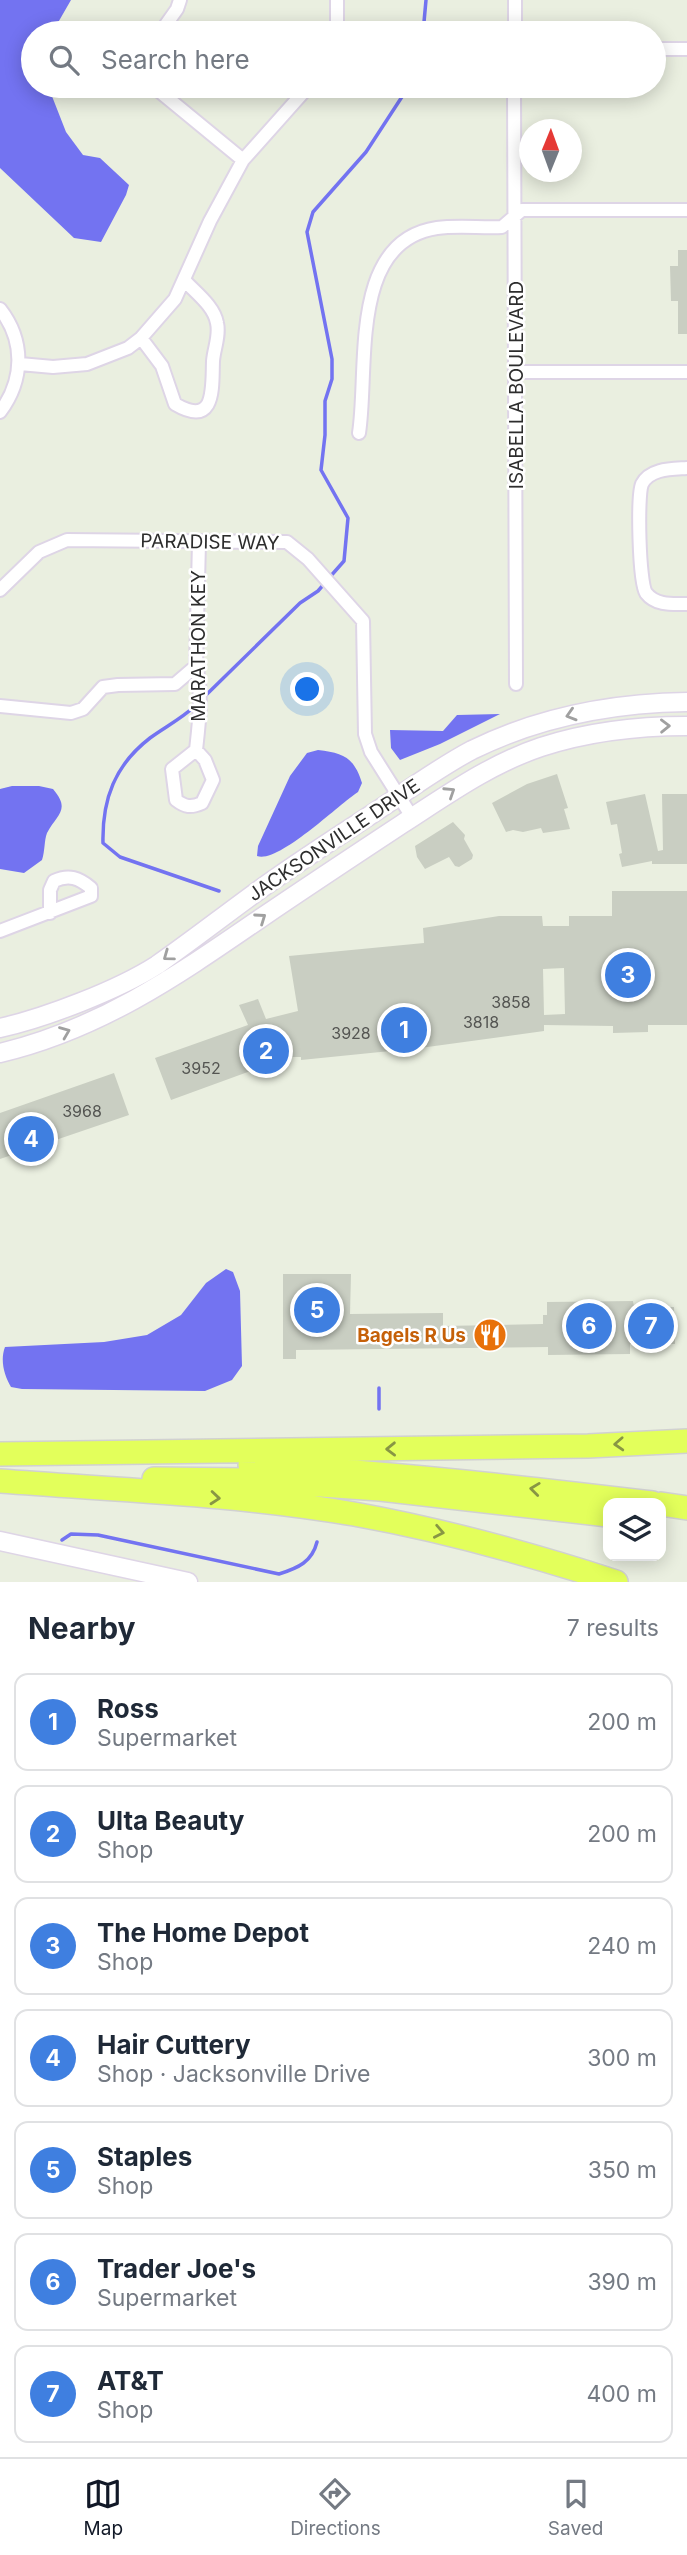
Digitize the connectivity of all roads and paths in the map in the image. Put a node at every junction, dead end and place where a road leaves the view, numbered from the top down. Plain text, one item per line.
1 (180, 0) edge
2 (337, 0) edge
3 (515, 0) edge
4 (168, 21) edge
5 (337, 21) edge
6 (514, 21) edge
7 (666, 49) edge
8 (687, 49) edge
9 (168, 98) edge
10 (298, 98) edge
11 (514, 98) edge
12 (243, 160) junction
13 (687, 210) edge
14 (514, 218) junction
15 (184, 281) junction
16 (0, 309) edge
17 (141, 338) junction
18 (20, 364) junction
19 (517, 372) junction
20 (687, 372) edge
21 (0, 412) edge
22 (359, 433) dead end
23 (687, 468) edge
24 (199, 542) junction
25 (0, 590) edge
26 (687, 604) edge
27 (197, 671) junction
28 (516, 684) dead end
29 (687, 702) edge
30 (0, 706) edge
31 (687, 726) edge
32 (197, 750) dead end
33 (399, 796) junction
34 (412, 817) junction
35 (50, 913) dead end
36 (0, 931) edge
37 (0, 1028) edge
38 (0, 1053) edge
39 (687, 1441) edge
40 (0, 1454) edge
41 (41, 1454) junction
42 (0, 1480) edge
43 (611, 1498) edge
44 (666, 1505) edge
45 (687, 1508) edge
46 (603, 1514) edge
47 (666, 1521) edge
48 (687, 1523) edge
49 (0, 1541) edge
50 (188, 1582) edge
51 (616, 1582) edge

1 - 4 street
2 - 5 street
3 - 6 street
7 - 8 street
9 - 12 street
10 - 12 street
11 - 14 street, ISABELLA BOULEVARD
12 - 15 street
13 - 14 street
14 - 19 street, ISABELLA BOULEVARD
14 - 22 street
15 - 17 street
15 - 17 street
16 - 18 street
17 - 18 street
18 - 21 street
19 - 20 street
19 - 28 street, ISABELLA BOULEVARD
23 - 26 street
24 - 25 street, PARADISE WAY
24 - 27 street, MARATHON KEY
24 - 33 street, PARADISE WAY
27 - 30 street
27 - 32 street, MARATHON KEY
29 -> 33 street, JACKSONVILLE DRIVE
34 -> 31 street, JACKSONVILLE DRIVE
33 - 34 street, PARADISE WAY
33 -> 37 street, JACKSONVILLE DRIVE
38 -> 34 street, JACKSONVILLE DRIVE
35 - 36 street
39 -> 41 highway
40 - 41 highway
43 -> 41 highway
42 - 46 highway
42 -> 51 highway
44 - 45 highway
47 - 48 highway
49 - 50 street

